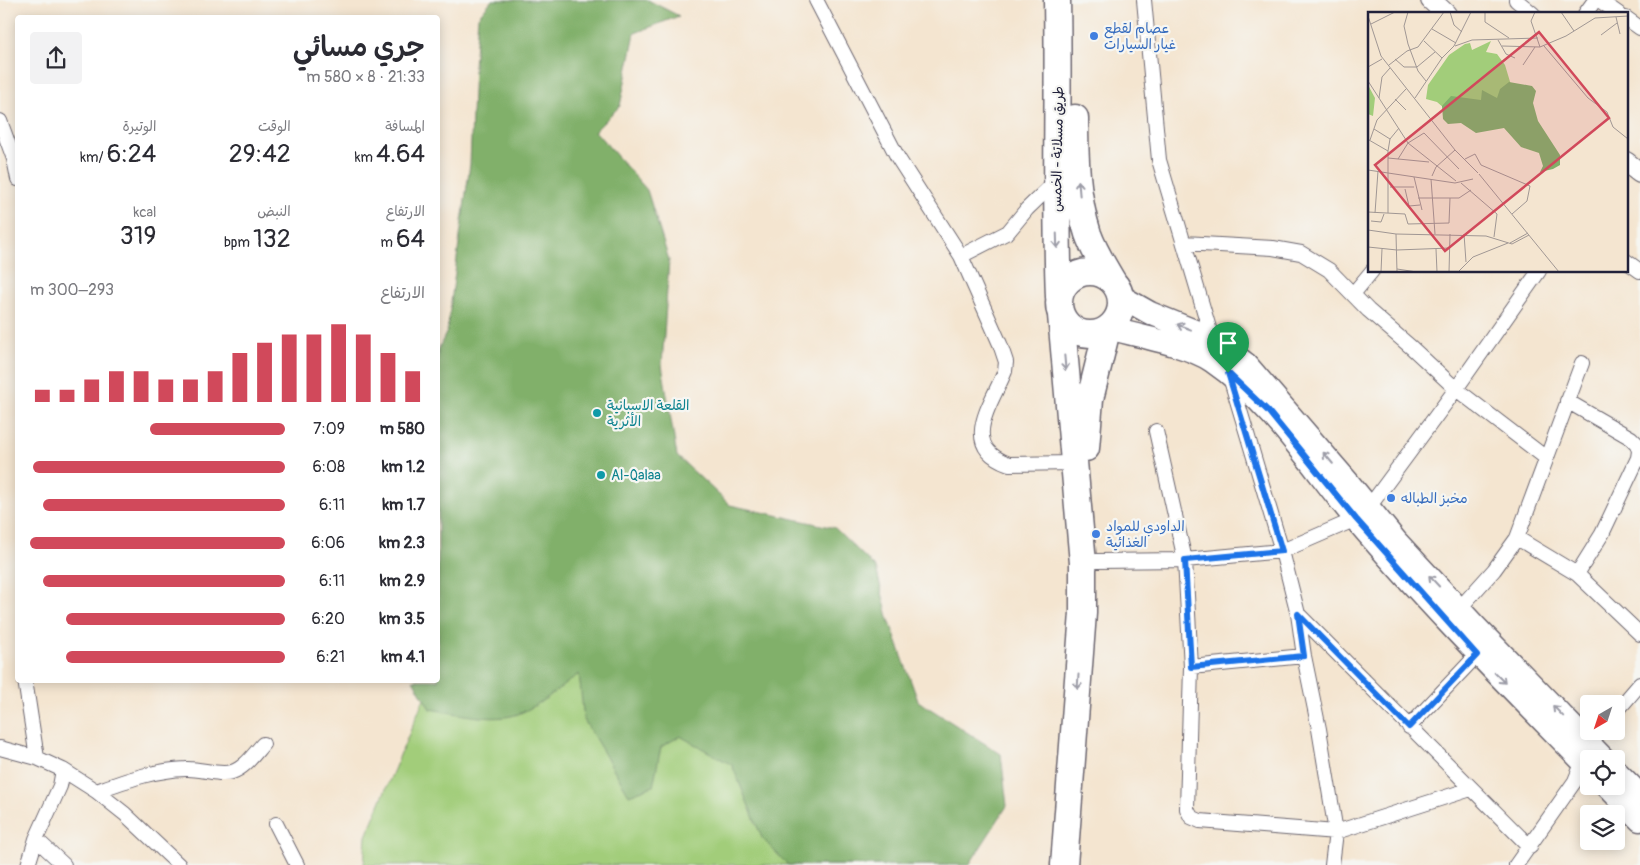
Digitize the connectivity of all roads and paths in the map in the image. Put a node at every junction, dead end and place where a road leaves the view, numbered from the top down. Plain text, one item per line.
1 (816, 0) edge
2 (1057, 0) edge
3 (1075, 0) edge
4 (1144, 0) edge
5 (1516, 0) edge
6 (1595, 0) edge
7 (1599, 0) edge
8 (1530, 12) edge
9 (1586, 12) edge
10 (1616, 12) edge
11 (1628, 19) edge
12 (1640, 28) edge
13 (0, 121) edge
14 (15, 164) edge
15 (1628, 164) edge
16 (1640, 173) edge
17 (1057, 180) junction
18 (1184, 243) junction
19 (961, 256) junction
20 (1628, 262) edge
21 (1640, 271) edge
22 (1371, 272) edge
23 (1538, 272) edge
24 (1116, 289) junction
25 (1353, 294) junction
26 (1060, 306) junction
27 (1108, 329) junction
28 (1212, 338) junction
29 (1582, 363) dead end
30 (1228, 373) junction
31 (1456, 389) junction
32 (1567, 401) junction
33 (1156, 431) dead end
34 (1546, 458) junction
35 (1074, 463) junction
36 (1362, 513) junction
37 (1517, 538) junction
38 (1282, 551) junction
39 (1185, 560) junction
40 (1090, 562) junction
41 (1577, 574) junction
42 (1459, 609) junction
43 (1298, 614) junction
44 (1640, 634) edge
45 (1477, 655) junction
46 (1304, 656) junction
47 (1191, 667) junction
48 (25, 683) edge
49 (1640, 684) edge
50 (1625, 702) edge
51 (1409, 727) junction
52 (263, 744) dead end
53 (0, 748) edge
54 (1589, 750) edge
55 (1590, 750) edge
56 (37, 758) junction
57 (63, 770) junction
58 (1580, 773) edge
59 (1625, 780) edge
60 (1471, 789) junction
61 (96, 791) junction
62 (1616, 795) edge
63 (1640, 795) edge
64 (1640, 820) edge
65 (276, 824) dead end
66 (1336, 832) junction
67 (36, 839) junction
68 (1530, 847) junction
69 (28, 865) edge
70 (64, 865) edge
71 (179, 865) edge
72 (296, 865) edge
73 (1064, 865) edge
74 (1078, 865) edge
75 (1332, 865) edge
76 (1516, 865) edge

1 - 19 street
2 - 17 highway, طريق مسلاتة - الخمس
24 -> 3 highway, طريق مسلاتة - الخمس
4 - 18 street
5 - 8 street
6 - 9 street
7 - 10 street
11 - 12 street
13 - 14 street
15 - 16 street
17 - 19 street
17 -> 26 highway, طريق مسلاتة - الخمس
18 - 25 street
18 - 28 street
19 - 35 street
20 - 21 street
22 - 25 street
23 - 31 street
24 - 26 highway
24 - 27 highway
28 -> 24 main road
25 - 31 street
26 - 27 highway
26 -> 35 highway, طريق مسلاتة - الخمس
27 - 30 main road
27 - 40 highway
36 -> 28 main road
29 - 32 street
30 - 36 main road
30 - 38 street
31 - 34 street
31 - 36 street
32 - 34 street
32 - 41 street
33 - 39 street
34 - 37 street
35 - 40 highway, طريق مسلاتة - الخمس
36 - 38 street
42 -> 36 main road
36 - 45 main road
37 - 41 street
37 - 42 street
38 - 39 street
38 - 43 street
39 - 40 street
39 - 47 street
40 -> 73 highway
40 - 74 highway
41 - 44 street
55 -> 42 main road
43 - 46 street
43 - 51 street
45 - 51 street
45 -> 54 main road
46 - 47 street
46 - 66 street
47 - 66 street
48 - 56 street
49 - 50 street
51 - 60 street
52 - 61 street
53 - 56 street
56 - 57 street
57 - 61 street
57 - 67 street
58 - 68 street
59 - 63 main road
60 - 66 street
60 - 68 street
61 - 71 street
62 - 64 main road
65 - 72 street
66 - 75 street
67 - 69 street
67 - 70 street
68 - 76 street

